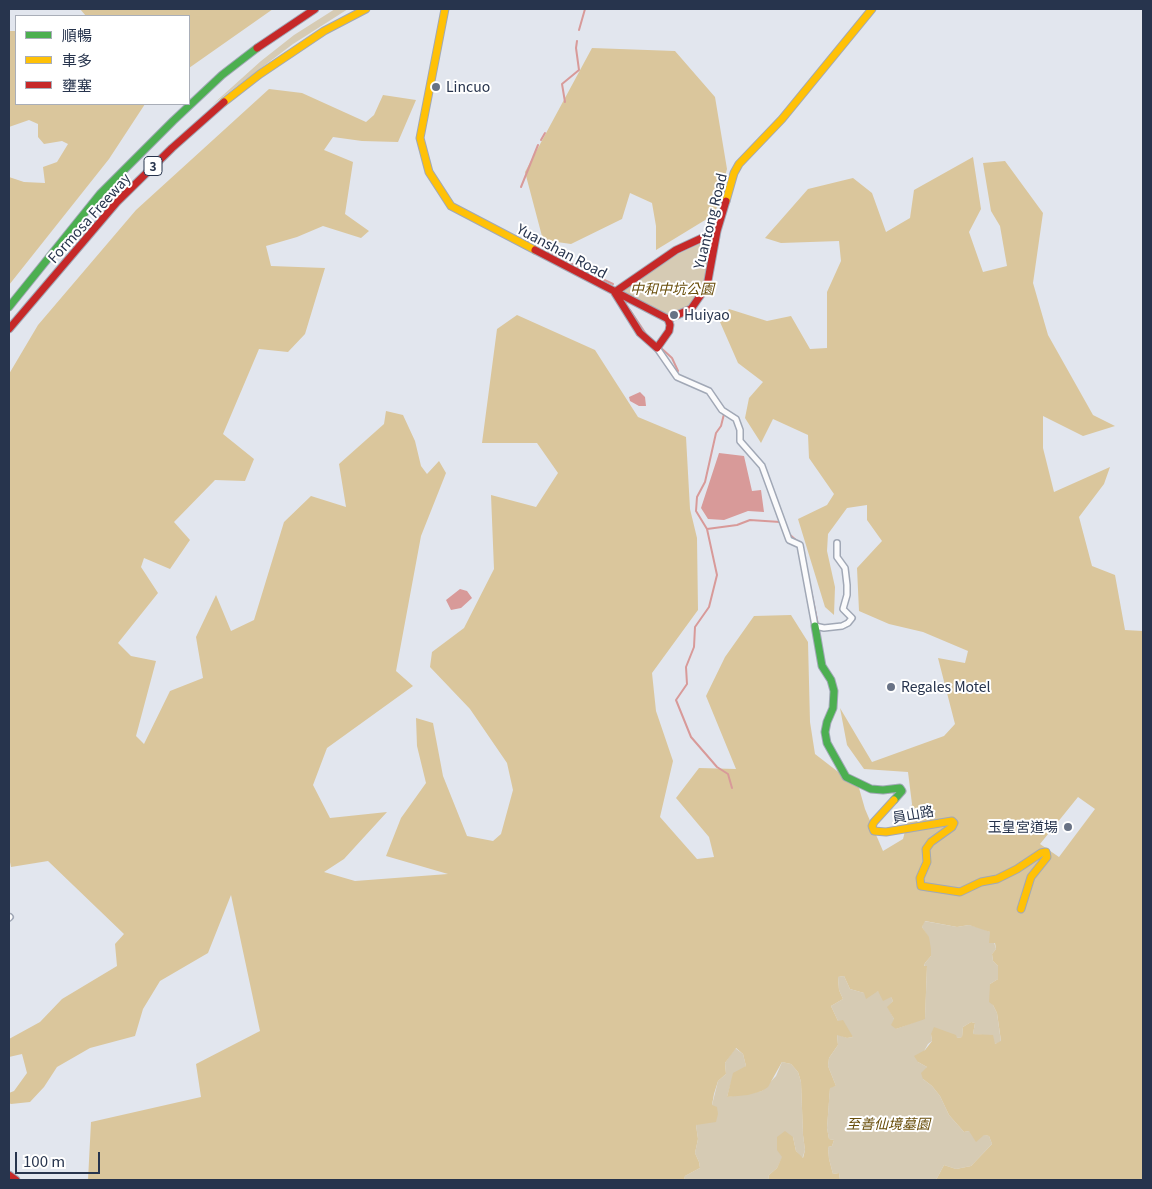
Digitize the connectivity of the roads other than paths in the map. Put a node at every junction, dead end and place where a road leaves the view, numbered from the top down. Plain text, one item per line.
1 (310, 9) edge
2 (315, 9) edge
3 (366, 9) edge
4 (372, 9) edge
5 (446, 9) edge
6 (872, 9) edge
7 (296, 21) junction
8 (324, 32) junction
9 (717, 231) junction
10 (615, 292) junction
11 (9, 307) edge
12 (671, 317) junction
13 (9, 329) edge
14 (658, 346) junction
15 (837, 543) dead end
16 (814, 626) junction
17 (1021, 909) dead end
18 (9, 1175) edge
19 (16, 1180) edge

1 - 7 main road
2 - 7 main road, Formosa Freeway / 3
3 - 8 main road, Formosa Freeway / 3
4 - 8 main road
5 - 10 main road, Yuanshan Road
6 - 9 main road, Yuantong Road
7 - 11 main road, Formosa Freeway / 3
8 - 13 main road, Formosa Freeway / 3
9 - 10 main road
9 - 12 main road, Yuantong Road
10 - 12 main road
10 - 14 main road, Yuanshan Road
12 - 14 main road
14 - 16 street, Yuanshan Road
15 - 16 street
16 - 17 main road, 員山路
18 - 19 main road

